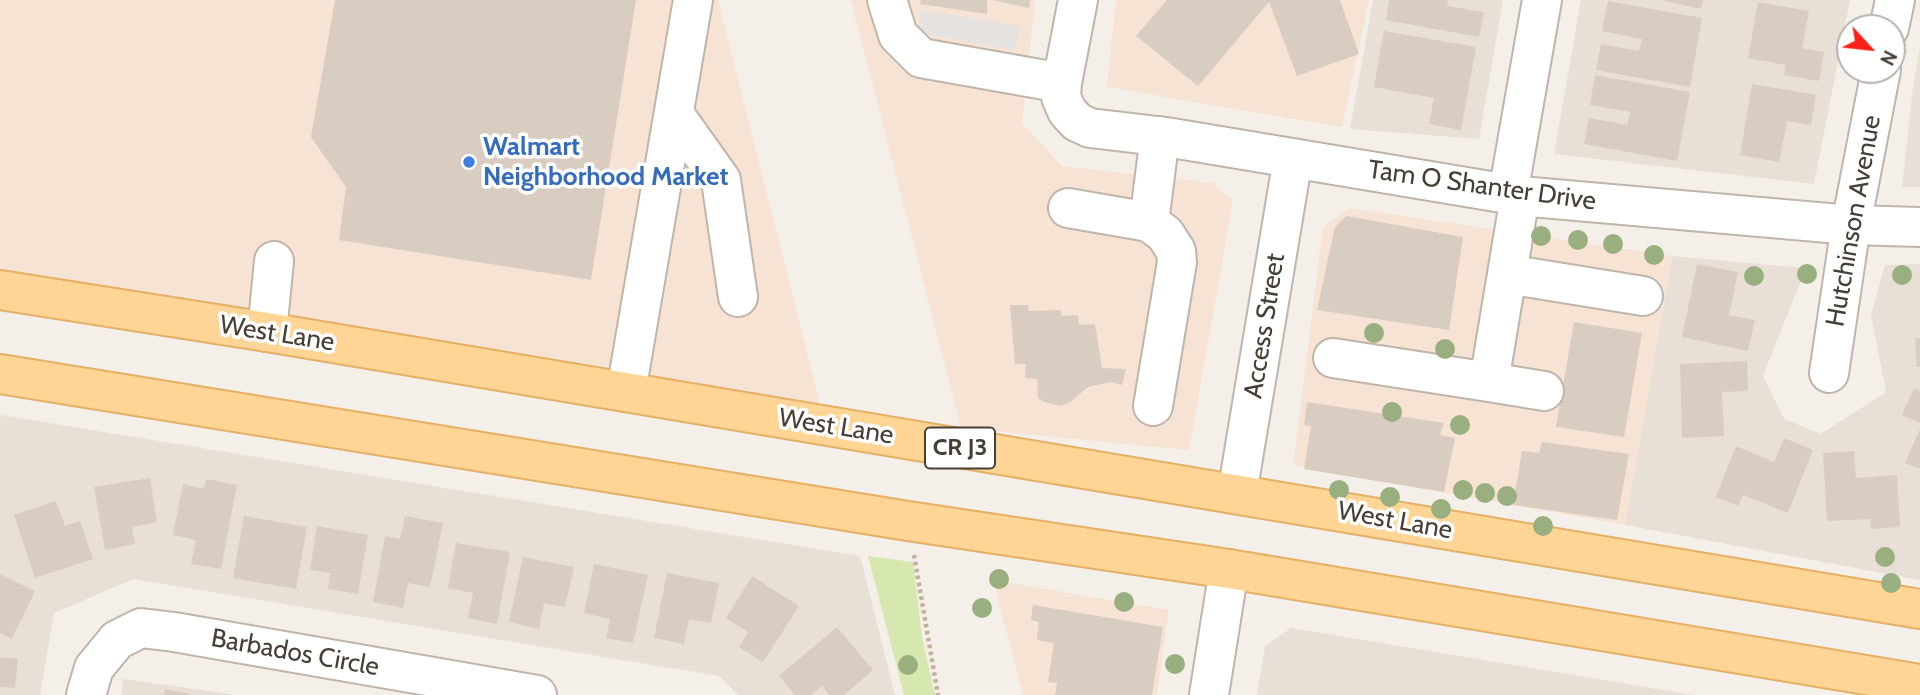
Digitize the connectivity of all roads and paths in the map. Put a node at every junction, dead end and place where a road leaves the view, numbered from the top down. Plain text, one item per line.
1 (693, 0) edge
2 (887, 0) edge
3 (1078, 0) edge
4 (1542, 0) edge
5 (1878, 84) edge
6 (1061, 90) junction
7 (674, 114) junction
8 (1160, 136) junction
9 (1293, 158) junction
10 (1514, 195) junction
11 (1068, 208) dead end
12 (1149, 222) junction
13 (1851, 225) junction
14 (1920, 227) edge
15 (274, 261) dead end
16 (1507, 274) junction
17 (0, 290) edge
18 (1643, 296) dead end
19 (738, 297) dead end
20 (267, 331) junction
21 (1333, 358) dead end
22 (1829, 373) dead end
23 (0, 374) edge
24 (1489, 382) junction
25 (1544, 391) dead end
26 (626, 392) junction
27 (1153, 407) dead end
28 (1237, 494) junction
29 (908, 521) junction
30 (1230, 569) junction
31 (1920, 609) edge
32 (1920, 684) edge
33 (86, 695) edge
34 (537, 695) edge
35 (938, 695) edge
36 (1209, 695) edge

1 - 7 street
2 - 6 street
3 - 6 street
4 - 10 street
5 - 13 street, Hutchinson Avenue
6 - 8 street, Tam O Shanter Drive
7 - 19 street
7 - 26 street
8 - 9 street, Tam O Shanter Drive
8 - 12 street
9 - 10 street, Tam O Shanter Drive
9 - 28 street, Access Street
10 - 13 street, Tam O Shanter Drive
10 - 16 street
11 - 12 street
12 - 27 street
13 - 14 street, Tam O Shanter Drive
13 - 22 street, Hutchinson Avenue
15 - 20 street
16 - 18 street
16 - 24 street
17 - 20 main road, West Lane / CR J3
20 - 26 main road, West Lane / CR J3
21 - 24 street
23 - 29 main road
24 - 25 street
26 - 28 main road, West Lane / CR J3
28 - 31 main road, West Lane / CR J3
29 - 30 main road
29 - 35 path
30 - 32 main road
30 - 36 street
33 - 34 street, Barbados Circle

